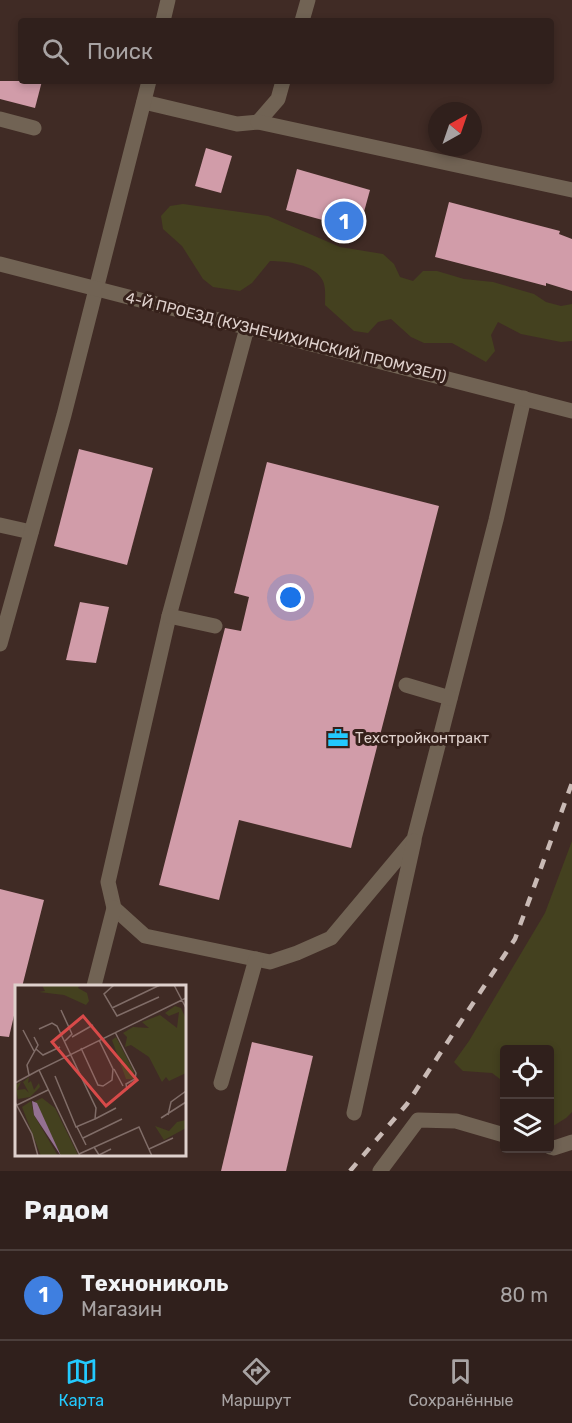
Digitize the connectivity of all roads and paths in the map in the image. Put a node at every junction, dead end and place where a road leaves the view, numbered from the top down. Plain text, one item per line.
1 (168, 0) edge
2 (308, 0) edge
3 (164, 18) edge
4 (303, 18) edge
5 (148, 84) edge
6 (282, 84) edge
7 (144, 102) junction
8 (0, 119) edge
9 (258, 122) junction
10 (34, 128) dead end
11 (572, 190) edge
12 (0, 264) edge
13 (95, 289) junction
14 (247, 328) junction
15 (524, 398) junction
16 (572, 411) edge
17 (0, 525) edge
18 (31, 532) junction
19 (169, 616) junction
20 (215, 626) dead end
21 (0, 644) edge
22 (406, 685) dead end
23 (450, 698) junction
24 (414, 838) junction
25 (114, 908) junction
26 (256, 959) junction
27 (95, 985) edge
28 (221, 1083) dead end
29 (354, 1113) dead end
30 (500, 1134) edge
31 (572, 1142) edge
32 (554, 1148) edge
33 (380, 1171) edge

1 - 3 street
2 - 4 street
5 - 7 street
6 - 9 street
7 - 9 street
7 - 13 street
8 - 10 street
9 - 11 street
12 - 13 street, 4-Й ПРОЕЗД (КУЗНЕЧИХИНСКИЙ ПРОМУЗЕЛ)
13 - 14 street, 4-Й ПРОЕЗД (КУЗНЕЧИХИНСКИЙ ПРОМУЗЕЛ)
13 - 18 street
14 - 15 street, 4-Й ПРОЕЗД (КУЗНЕЧИХИНСКИЙ ПРОМУЗЕЛ)
14 - 19 street
15 - 16 street, 4-Й ПРОЕЗД (КУЗНЕЧИХИНСКИЙ ПРОМУЗЕЛ)
15 - 23 street
17 - 18 street
18 - 21 street
19 - 20 street
19 - 25 street
22 - 23 street
23 - 24 street
24 - 26 street
24 - 29 street
25 - 26 street
25 - 27 street
26 - 28 street
30 - 33 street
31 - 32 street

